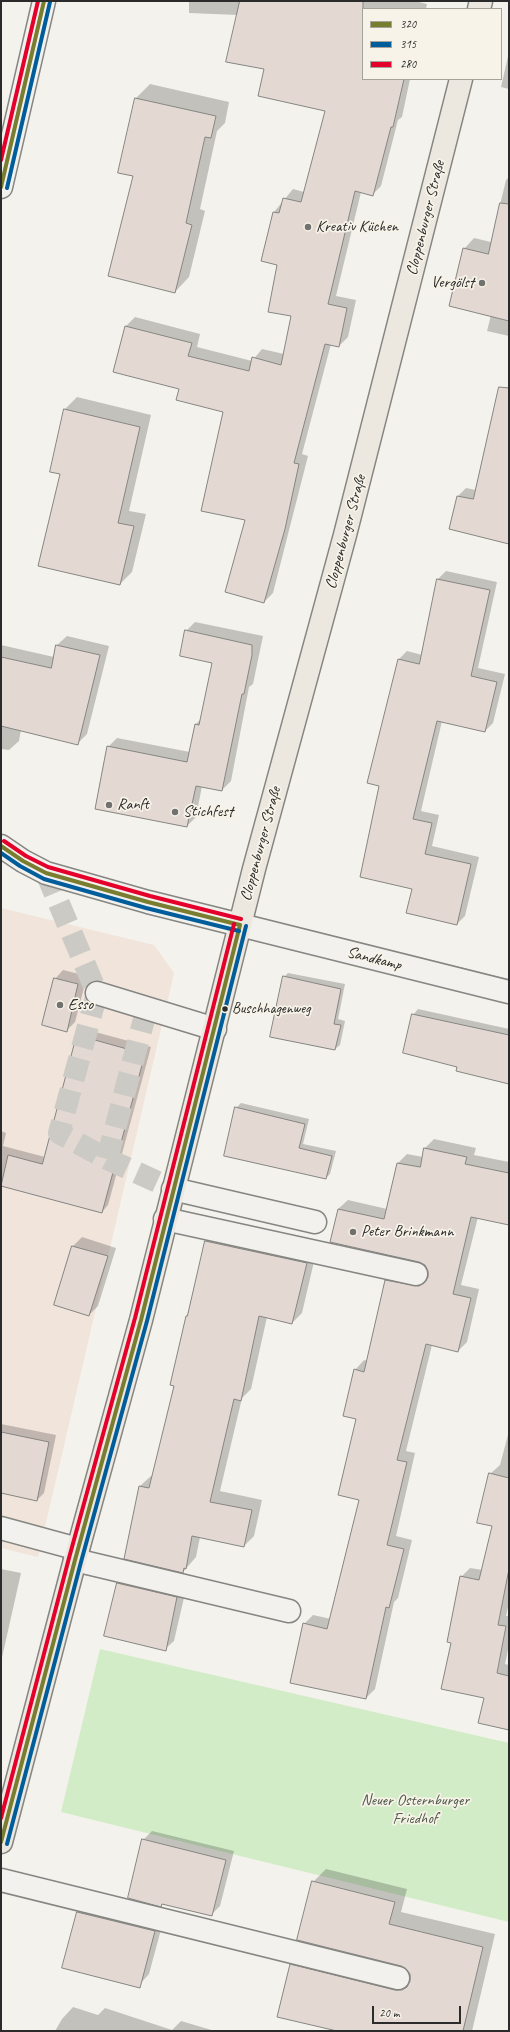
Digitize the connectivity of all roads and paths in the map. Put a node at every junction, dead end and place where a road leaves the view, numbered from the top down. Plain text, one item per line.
1 (44, 1) edge
2 (461, 80) edge
3 (1, 187) edge
4 (1, 846) edge
5 (240, 925) junction
6 (509, 992) edge
7 (97, 993) dead end
8 (215, 1029) junction
9 (173, 1189) junction
10 (165, 1219) junction
11 (315, 1222) dead end
12 (416, 1274) dead end
13 (1, 1528) edge
14 (76, 1554) junction
15 (289, 1611) dead end
16 (1, 1842) edge
17 (1, 1880) edge
18 (398, 1978) dead end

1 - 3 street
2 - 5 main road, Cloppenburger Straße
4 - 5 street
5 - 6 street, Sandkamp
5 - 8 main road, Cloppenburger Straße
7 - 8 street
8 - 9 main road, Cloppenburger Straße
9 - 10 main road, Cloppenburger Straße
9 - 11 street
10 - 12 street
10 - 14 main road, Cloppenburger Straße
13 - 14 street
14 - 15 street
14 - 16 main road, Cloppenburger Straße
17 - 18 street

